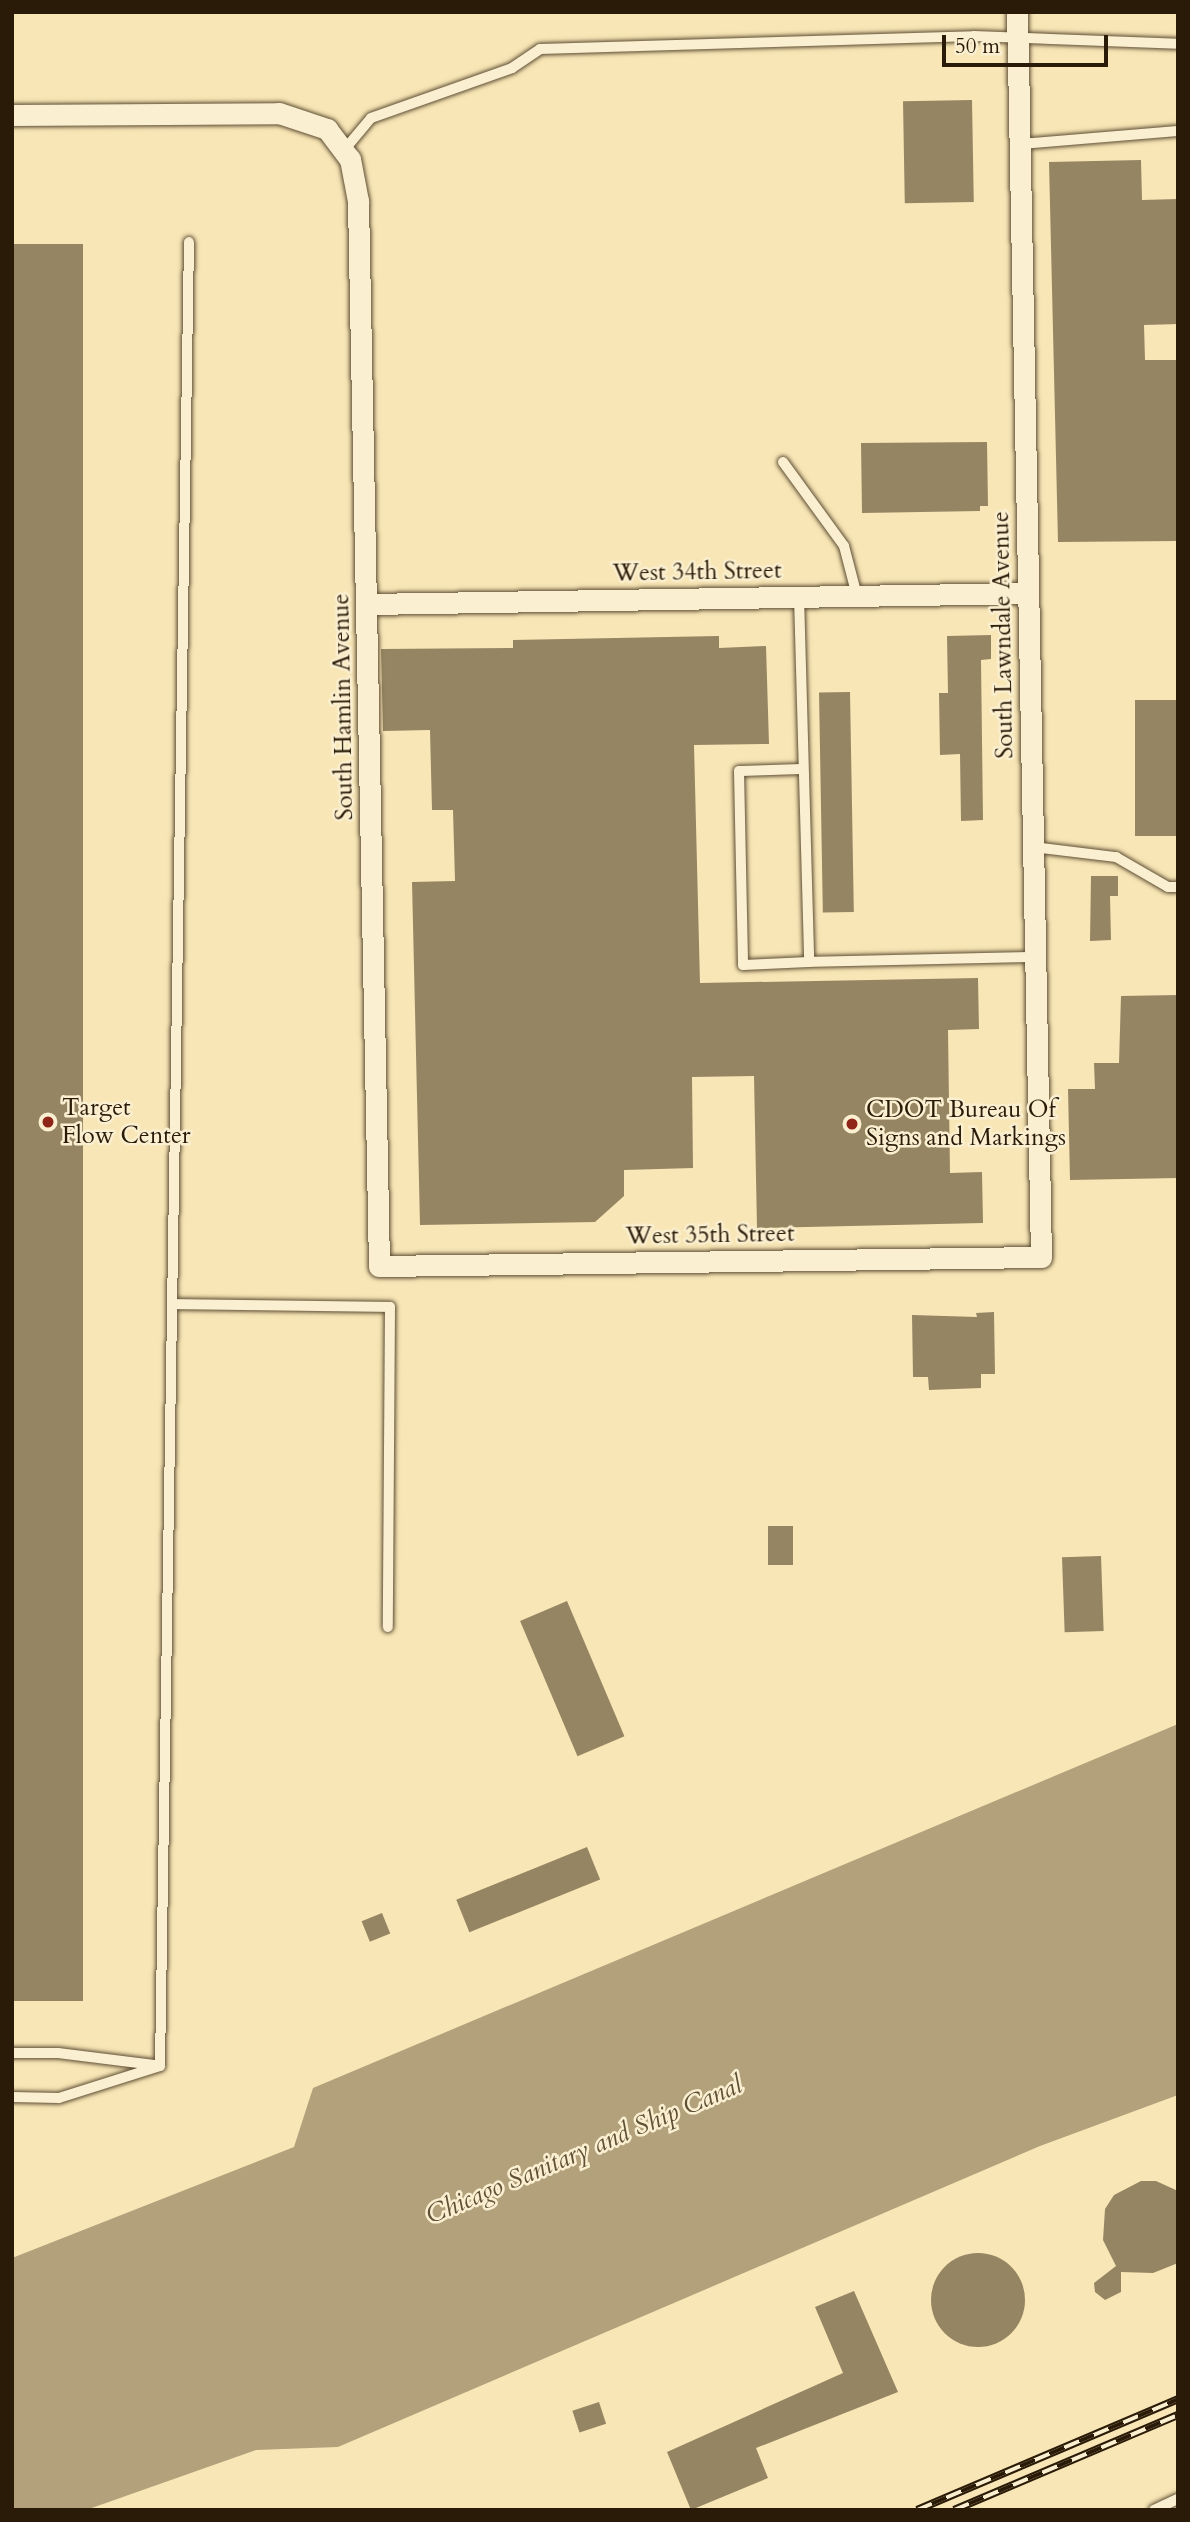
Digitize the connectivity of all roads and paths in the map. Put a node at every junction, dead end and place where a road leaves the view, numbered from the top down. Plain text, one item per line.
1 (1017, 12) edge
2 (1018, 37) junction
3 (1178, 44) edge
4 (12, 115) edge
5 (1178, 131) edge
6 (1020, 144) junction
7 (345, 149) junction
8 (188, 242) dead end
9 (783, 462) dead end
10 (1028, 593) junction
11 (799, 596) junction
12 (857, 596) junction
13 (367, 604) junction
14 (803, 769) junction
15 (1033, 847) junction
16 (1178, 887) edge
17 (1035, 957) junction
18 (809, 962) junction
19 (1041, 1257) joint
20 (379, 1266) joint
21 (172, 1304) junction
22 (388, 1627) dead end
23 (12, 2053) edge
24 (160, 2066) junction
25 (12, 2098) edge
26 (1178, 2499) edge
27 (1154, 2510) edge

1 - 2 street, South Lawndale Avenue
2 - 3 lane
2 - 6 street, South Lawndale Avenue
2 - 7 lane
4 - 7 street
5 - 6 lane
6 - 10 street, South Lawndale Avenue
7 - 13 street, South Hamlin Avenue
8 - 21 lane
9 - 12 lane
10 - 12 street, West 34th Street
10 - 15 street, South Lawndale Avenue
11 - 12 street, West 34th Street
11 - 13 street, West 34th Street
11 - 14 lane
13 - 20 street, South Hamlin Avenue
14 - 18 lane
14 - 18 lane
15 - 16 lane
15 - 17 street, South Lawndale Avenue
17 - 18 lane
17 - 19 street, South Lawndale Avenue
19 - 20 street, West 35th Street
21 - 22 lane
21 - 24 lane
23 - 24 lane
24 - 25 lane
26 - 27 lane

